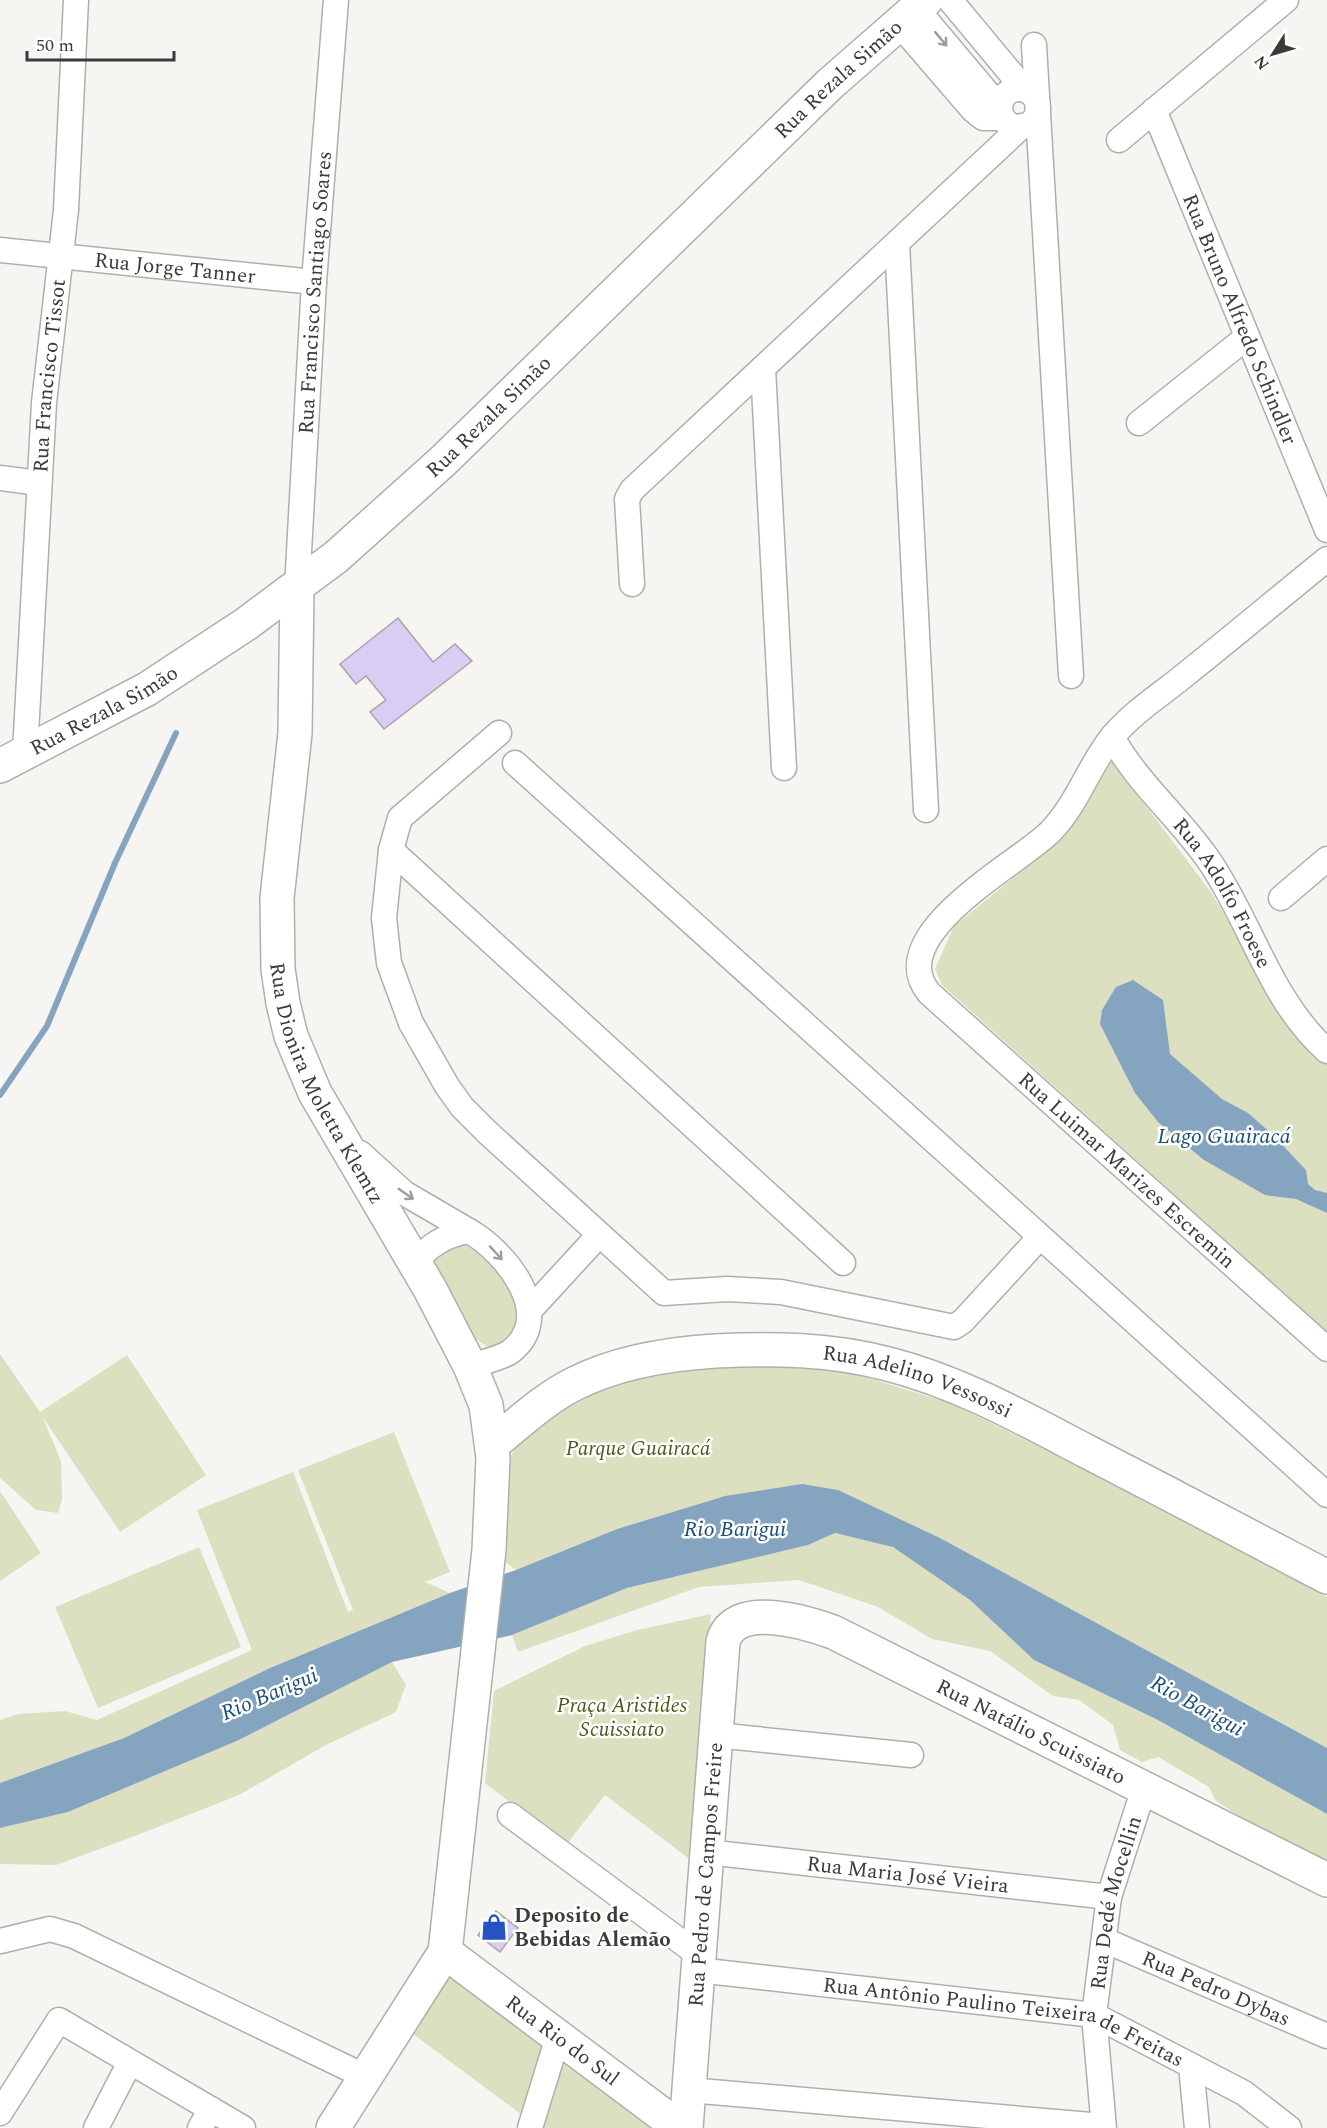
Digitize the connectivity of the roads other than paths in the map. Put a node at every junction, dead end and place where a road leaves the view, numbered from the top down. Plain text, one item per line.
1 (76, 0) edge
2 (336, 0) edge
3 (950, 0) edge
4 (1286, 0) edge
5 (913, 11) edge
6 (1034, 45) dead end
7 (1031, 98) junction
8 (1154, 110) junction
9 (1008, 118) junction
10 (1119, 140) dead end
11 (897, 243) junction
12 (0, 250) edge
13 (61, 256) junction
14 (314, 282) junction
15 (1247, 336) junction
16 (763, 368) junction
17 (1139, 423) dead end
18 (0, 478) edge
19 (39, 483) junction
20 (1327, 530) edge
21 (1327, 558) edge
22 (632, 584) dead end
23 (297, 588) junction
24 (1071, 676) dead end
25 (499, 733) dead end
26 (1112, 737) junction
27 (12, 760) edge
28 (514, 763) dead end
29 (784, 768) dead end
30 (926, 810) dead end
31 (391, 849) junction
32 (1327, 859) edge
33 (1281, 898) dead end
34 (1327, 1051) edge
35 (332, 1126) junction
36 (469, 1232) junction
37 (598, 1235) junction
38 (1040, 1237) junction
39 (414, 1263) junction
40 (843, 1263) dead end
41 (530, 1310) junction
42 (1327, 1348) edge
43 (470, 1366) junction
44 (493, 1444) junction
45 (1327, 1495) edge
46 (1327, 1577) edge
47 (730, 1625) joint
48 (716, 1735) junction
49 (911, 1755) dead end
50 (1144, 1788) junction
51 (510, 1815) dead end
52 (707, 1851) junction
53 (1327, 1880) edge
54 (1109, 1897) junction
55 (1104, 1940) junction
56 (0, 1941) edge
57 (445, 1952) junction
58 (698, 1963) junction
59 (1094, 2015) junction
60 (1327, 2036) edge
61 (558, 2037) junction
62 (130, 2062) junction
63 (1191, 2066) junction
64 (366, 2077) junction
65 (689, 2090) junction
66 (0, 2113) edge
67 (206, 2119) edge
68 (904, 2119) edge
69 (1104, 2127) edge
70 (96, 2128) edge
71 (243, 2128) edge
72 (333, 2128) edge
73 (530, 2128) edge
74 (680, 2128) edge
75 (686, 2128) edge
76 (1197, 2128) edge
77 (1289, 2128) edge

1 - 13 street, Rua Francisco Tissot
2 - 14 street, Rua Francisco Santiago Soares
3 - 7 street
4 - 8 street
5 - 9 street
5 - 23 main road, Rua Rezala Simão
6 - 7 street
7 - 9 street
7 - 9 street
7 - 24 street
8 - 10 street
8 - 15 street, Rua Bruno Alfredo Schindler
9 - 11 street
11 - 16 street
11 - 30 street
12 - 13 street, Rua Jorge Tanner
13 - 14 street, Rua Jorge Tanner
13 - 19 street, Rua Francisco Tissot
14 - 23 street, Rua Francisco Santiago Soares
15 - 17 street
15 - 20 street, Rua Bruno Alfredo Schindler
16 - 22 street
16 - 29 street
18 - 19 street
19 - 27 street, Rua Francisco Tissot
21 - 26 street
23 - 27 main road, Rua Rezala Simão
23 - 35 main road, Rua Dionira Moletta Klemtz
25 - 31 street
26 - 34 street, Rua Adolfo Froese
26 - 42 street, Rua Luimar Marizes Escremin
28 - 38 street
31 - 37 street
31 - 40 street
32 - 33 street
35 -> 36 street
35 - 39 main road, Rua Dionira Moletta Klemtz
36 - 39 street
36 -> 41 street
37 - 38 street
37 - 41 street
38 - 45 street
39 - 43 main road, Rua Dionira Moletta Klemtz
41 - 43 street
43 - 44 main road, Rua Dionira Moletta Klemtz
44 - 46 main road, Rua Adelino Vessossi
44 - 57 main road, Rua Dionira Moletta Klemtz
47 - 48 main road, Rua Pedro de Campos Freire
47 - 50 main road, Rua Natálio Scuissiato
48 - 49 street
48 - 52 main road, Rua Pedro de Campos Freire
50 - 53 main road, Rua Natálio Scuissiato
50 - 54 street, Rua Dedé Mocellin
51 - 58 street
52 - 54 street, Rua Maria José Vieira
52 - 58 main road, Rua Pedro de Campos Freire
54 - 55 street, Rua Dedé Mocellin
55 - 59 street, Rua Dedé Mocellin
55 - 60 street, Rua Pedro Dybas
56 - 64 street
57 - 61 main road, Rua Rio do Sul
57 - 64 main road
58 - 59 street, Rua Antônio Paulino Teixeira de Freitas
58 - 65 main road, Rua Pedro de Campos Freire
59 - 63 street, Rua Antônio Paulino Teixeira de Freitas
59 - 69 street, Rua Dedé Mocellin
61 - 73 street
61 - 74 main road, Rua Rio do Sul
62 - 66 street
62 - 67 street
62 - 70 street
63 - 76 street
63 - 77 street, Rua Antônio Paulino Teixeira de Freitas
64 - 72 main road
65 - 68 street
65 - 75 main road, Rua Pedro de Campos Freire
67 - 71 street
68 - 69 street

